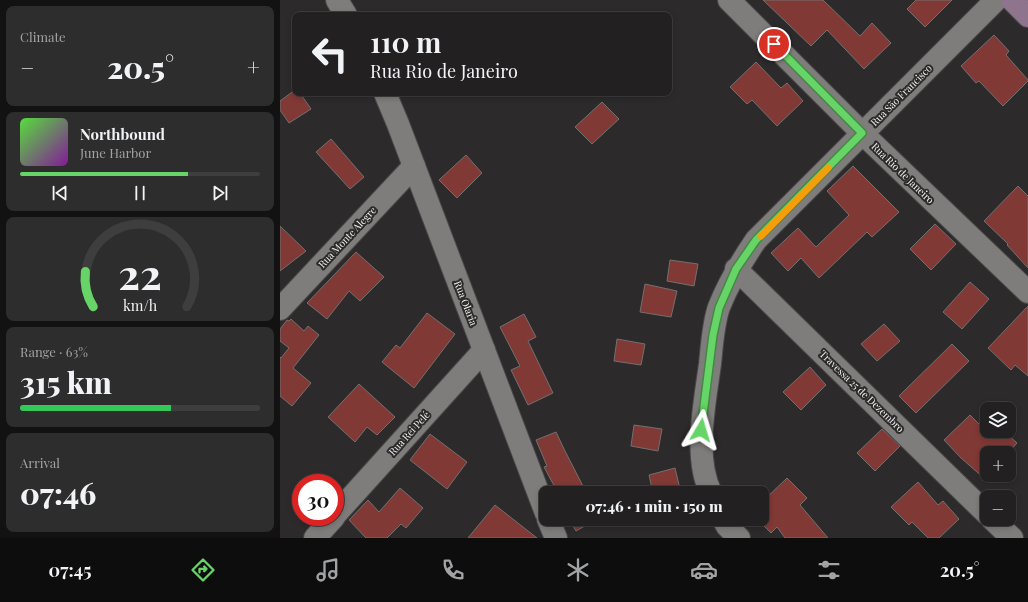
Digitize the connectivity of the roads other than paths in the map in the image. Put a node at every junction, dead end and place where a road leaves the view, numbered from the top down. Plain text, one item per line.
1 (337, 0) edge
2 (729, 0) edge
3 (996, 0) edge
4 (1012, 0) edge
5 (344, 12) edge
6 (1028, 16) edge
7 (386, 96) edge
8 (862, 133) junction
9 (414, 166) junction
10 (736, 269) junction
11 (1028, 292) edge
12 (280, 309) edge
13 (484, 350) junction
14 (707, 486) edge
15 (539, 495) edge
16 (344, 505) edge
17 (980, 507) edge
18 (325, 526) edge
19 (551, 526) edge
20 (727, 526) edge
21 (999, 526) edge
22 (315, 538) edge
23 (556, 538) edge
24 (739, 538) edge
25 (1012, 538) edge

1 - 5 street
2 - 8 street, Rua Rio de Janeiro
3 - 8 street, Rua São Francisco
4 - 6 street
7 - 9 street, Rua Olaria
8 - 10 street, Rua São Francisco
8 - 11 street, Rua Rio de Janeiro
9 - 12 street, Rua Monte Alegre
9 - 13 street, Rua Olaria
10 - 14 street, Rua São Francisco
10 - 17 street, Travessa 25 de Dezembro
13 - 15 street, Rua Olaria
13 - 16 street, Rua Rei Pelé
18 - 22 street, Rua Rei Pelé
19 - 23 street
20 - 24 street
21 - 25 street

